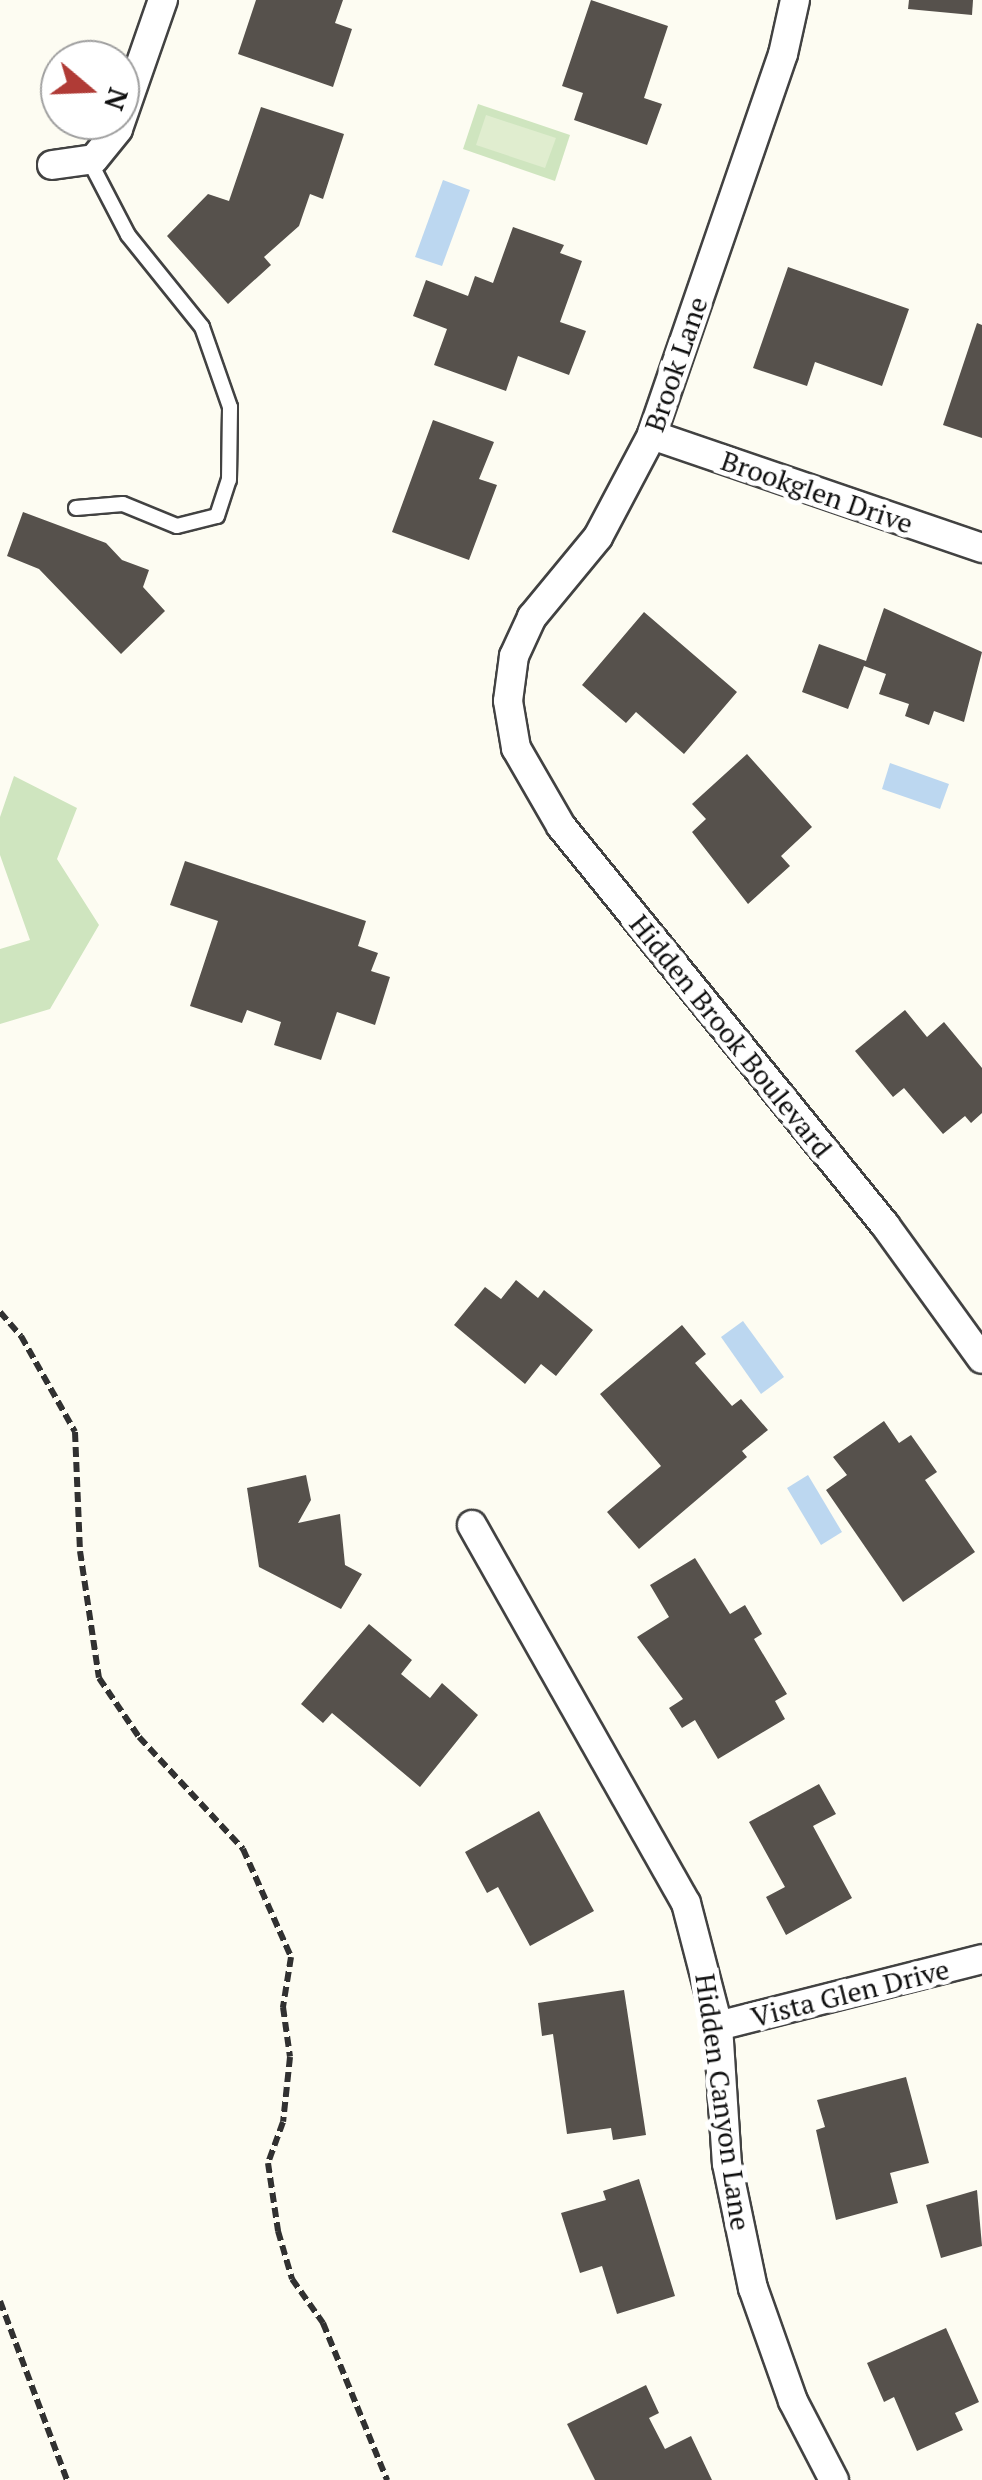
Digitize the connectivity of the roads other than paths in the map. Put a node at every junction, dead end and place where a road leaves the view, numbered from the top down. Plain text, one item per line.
1 (162, 0) edge
2 (794, 0) edge
3 (89, 159) junction
4 (52, 165) dead end
5 (652, 435) junction
6 (76, 508) dead end
7 (982, 548) edge
8 (508, 701) joint
9 (982, 1359) edge
10 (472, 1525) dead end
11 (982, 1958) edge
12 (718, 2026) junction
13 (834, 2480) edge

1 - 3 street
2 - 5 street, Brook Lane
3 - 4 street
3 - 6 lane
5 - 7 street, Brookglen Drive
5 - 8 street, Brook Lane
8 - 9 street, Hidden Brook Boulevard
10 - 12 street, Hidden Canyon Lane
11 - 12 street, Vista Glen Drive
12 - 13 street, Hidden Canyon Lane

